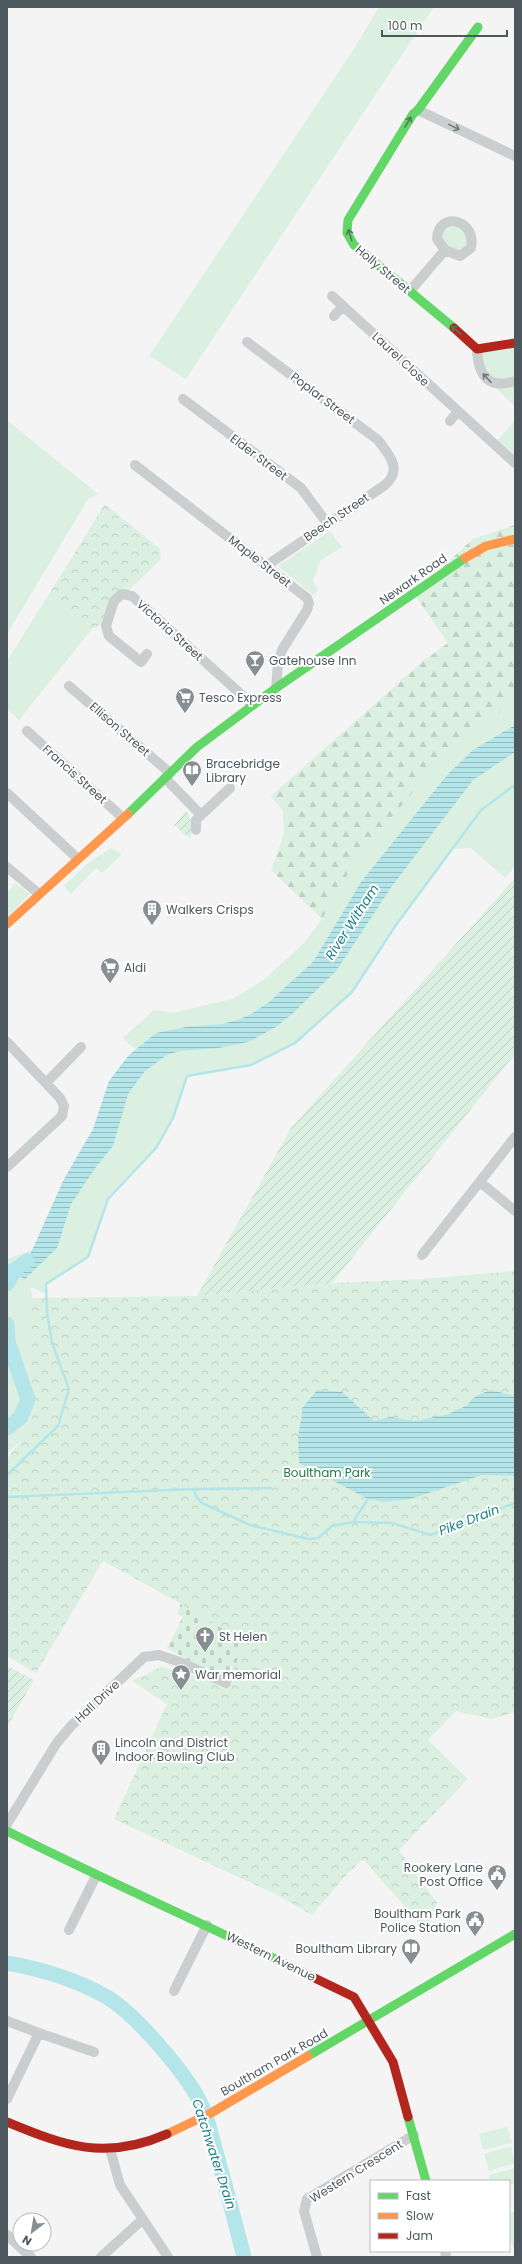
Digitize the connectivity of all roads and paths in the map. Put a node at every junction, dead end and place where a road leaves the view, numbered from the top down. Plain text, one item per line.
1 (478, 27) dead end
2 (418, 110) junction
3 (515, 156) edge
4 (445, 250) dead end
5 (410, 291) junction
6 (332, 296) dead end
7 (343, 306) junction
8 (334, 316) dead end
9 (246, 342) dead end
10 (515, 343) edge
11 (477, 349) junction
12 (515, 381) edge
13 (183, 399) dead end
14 (458, 411) junction
15 (450, 421) dead end
16 (393, 461) joint
17 (515, 463) edge
18 (135, 465) dead end
19 (327, 523) junction
20 (515, 539) edge
21 (266, 566) junction
22 (147, 654) dead end
23 (70, 686) dead end
24 (276, 688) junction
25 (253, 705) junction
26 (27, 731) dead end
27 (168, 775) junction
28 (230, 788) dead end
29 (7, 793) edge
30 (202, 815) junction
31 (123, 818) junction
32 (196, 830) dead end
33 (77, 858) junction
34 (7, 867) edge
35 (39, 894) junction
36 (7, 924) edge
37 (7, 1042) edge
38 (81, 1047) dead end
39 (46, 1083) junction
40 (515, 1137) edge
41 (8, 1163) edge
42 (480, 1182) junction
43 (515, 1211) edge
44 (422, 1255) dead end
45 (226, 1683) dead end
46 (7, 1824) edge
47 (7, 1831) edge
48 (96, 1876) junction
49 (207, 1925) junction
50 (69, 1930) dead end
51 (515, 1934) edge
52 (174, 1991) dead end
53 (7, 2021) edge
54 (369, 2021) junction
55 (40, 2033) junction
56 (94, 2052) dead end
57 (7, 2099) edge
58 (7, 2122) edge
59 (414, 2135) junction
60 (110, 2150) junction
61 (426, 2180) edge
62 (143, 2219) junction
63 (7, 2235) edge
64 (31, 2257) edge
65 (101, 2257) edge
66 (168, 2257) edge
67 (317, 2257) edge

1 - 2 street, Holly Street
2 -> 3 street
5 -> 2 street, Holly Street
4 - 5 street
11 -> 5 street, Holly Street
6 - 7 street, Laurel Close
7 - 8 street
7 - 14 street, Laurel Close
9 - 16 street, Poplar Street
10 - 11 street
12 -> 11 street
13 - 19 street, Elder Street
14 - 15 street
14 - 17 street, Laurel Close
16 - 19 street, Beech Street
18 - 21 street, Maple Street
19 - 21 street, Beech Street
20 - 24 street, Newark Road
21 - 24 street, Maple Street
22 - 25 street, Victoria Street
23 - 27 street, Ellison Street
24 - 25 street, Newark Road
25 - 27 street, Newark Road
26 - 31 street, Francis Street
27 - 30 street, Ellison Street
27 - 31 street, Newark Road
28 - 30 street
29 - 33 street
30 - 32 street
31 - 33 street, Newark Road
33 - 35 street, Newark Road
34 - 35 street
35 - 36 street, Newark Road
37 - 39 street
38 - 39 street
39 - 41 street
40 - 42 street
42 - 43 street
42 - 44 street
45 - 46 street, Hall Drive
47 - 48 street, Western Avenue
48 - 49 street, Western Avenue
48 - 50 street
49 - 52 street
49 - 54 street, Western Avenue
51 - 54 street, Boultham Park Road
53 - 55 street
54 - 59 street, Western Avenue
54 - 60 street, Boultham Park Road
55 - 56 street
55 - 57 street
58 - 60 street, Boultham Park Road
59 - 61 street, Western Avenue
59 - 67 street, Western Crescent
60 - 62 street
62 - 65 street
62 - 66 street
63 - 64 street

